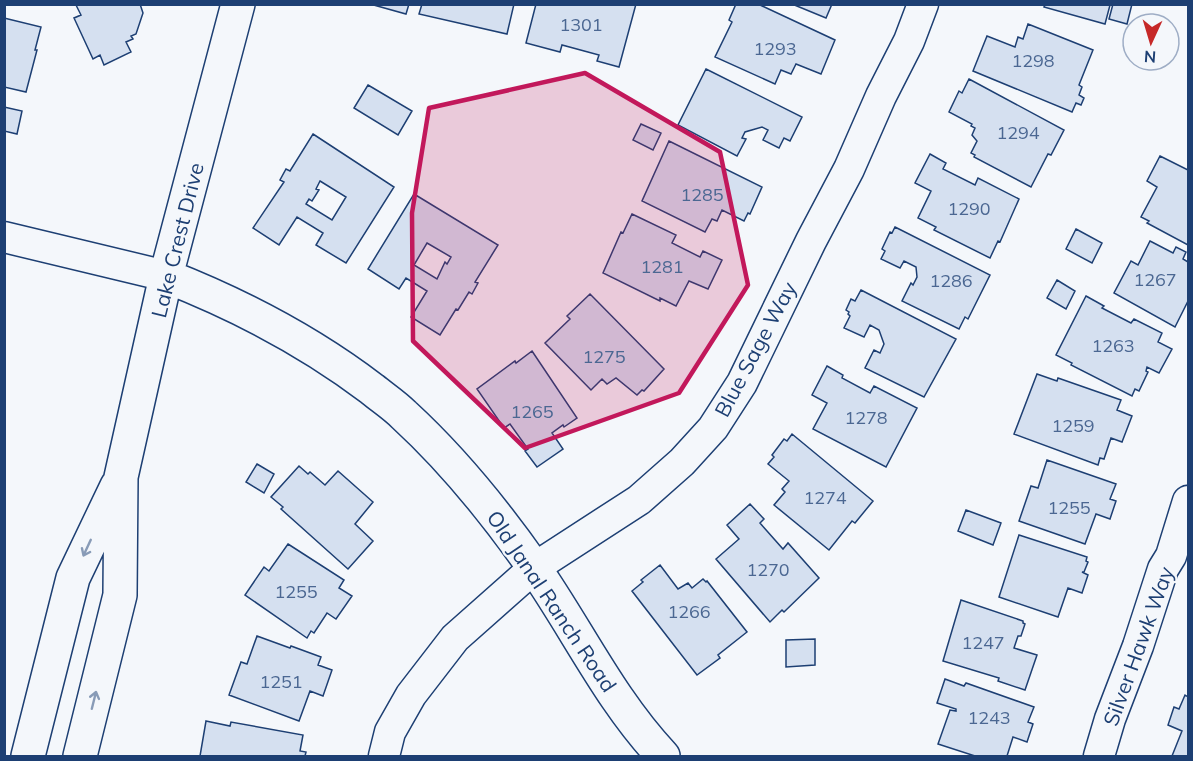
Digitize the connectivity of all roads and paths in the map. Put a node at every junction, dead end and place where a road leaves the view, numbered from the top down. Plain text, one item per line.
1 (238, 4) edge
2 (923, 4) edge
3 (4, 237) edge
4 (166, 276) junction
5 (121, 477) junction
6 (1188, 501) edge
7 (534, 568) junction
8 (28, 756) edge
9 (80, 756) edge
10 (384, 756) edge
11 (663, 756) edge
12 (1099, 756) edge

1 - 4 main road, Lake Crest Drive
2 - 7 street, Blue Sage Way
3 - 4 street
4 - 5 main road, Lake Crest Drive
4 - 7 main road, Old Janal Ranch Road
5 -> 8 main road, Lake Crest Drive
9 -> 5 main road, Lake Crest Drive
6 - 12 street, Silver Hawk Way
7 - 10 street, Blue Sage Way
7 - 11 main road, Old Janal Ranch Road

